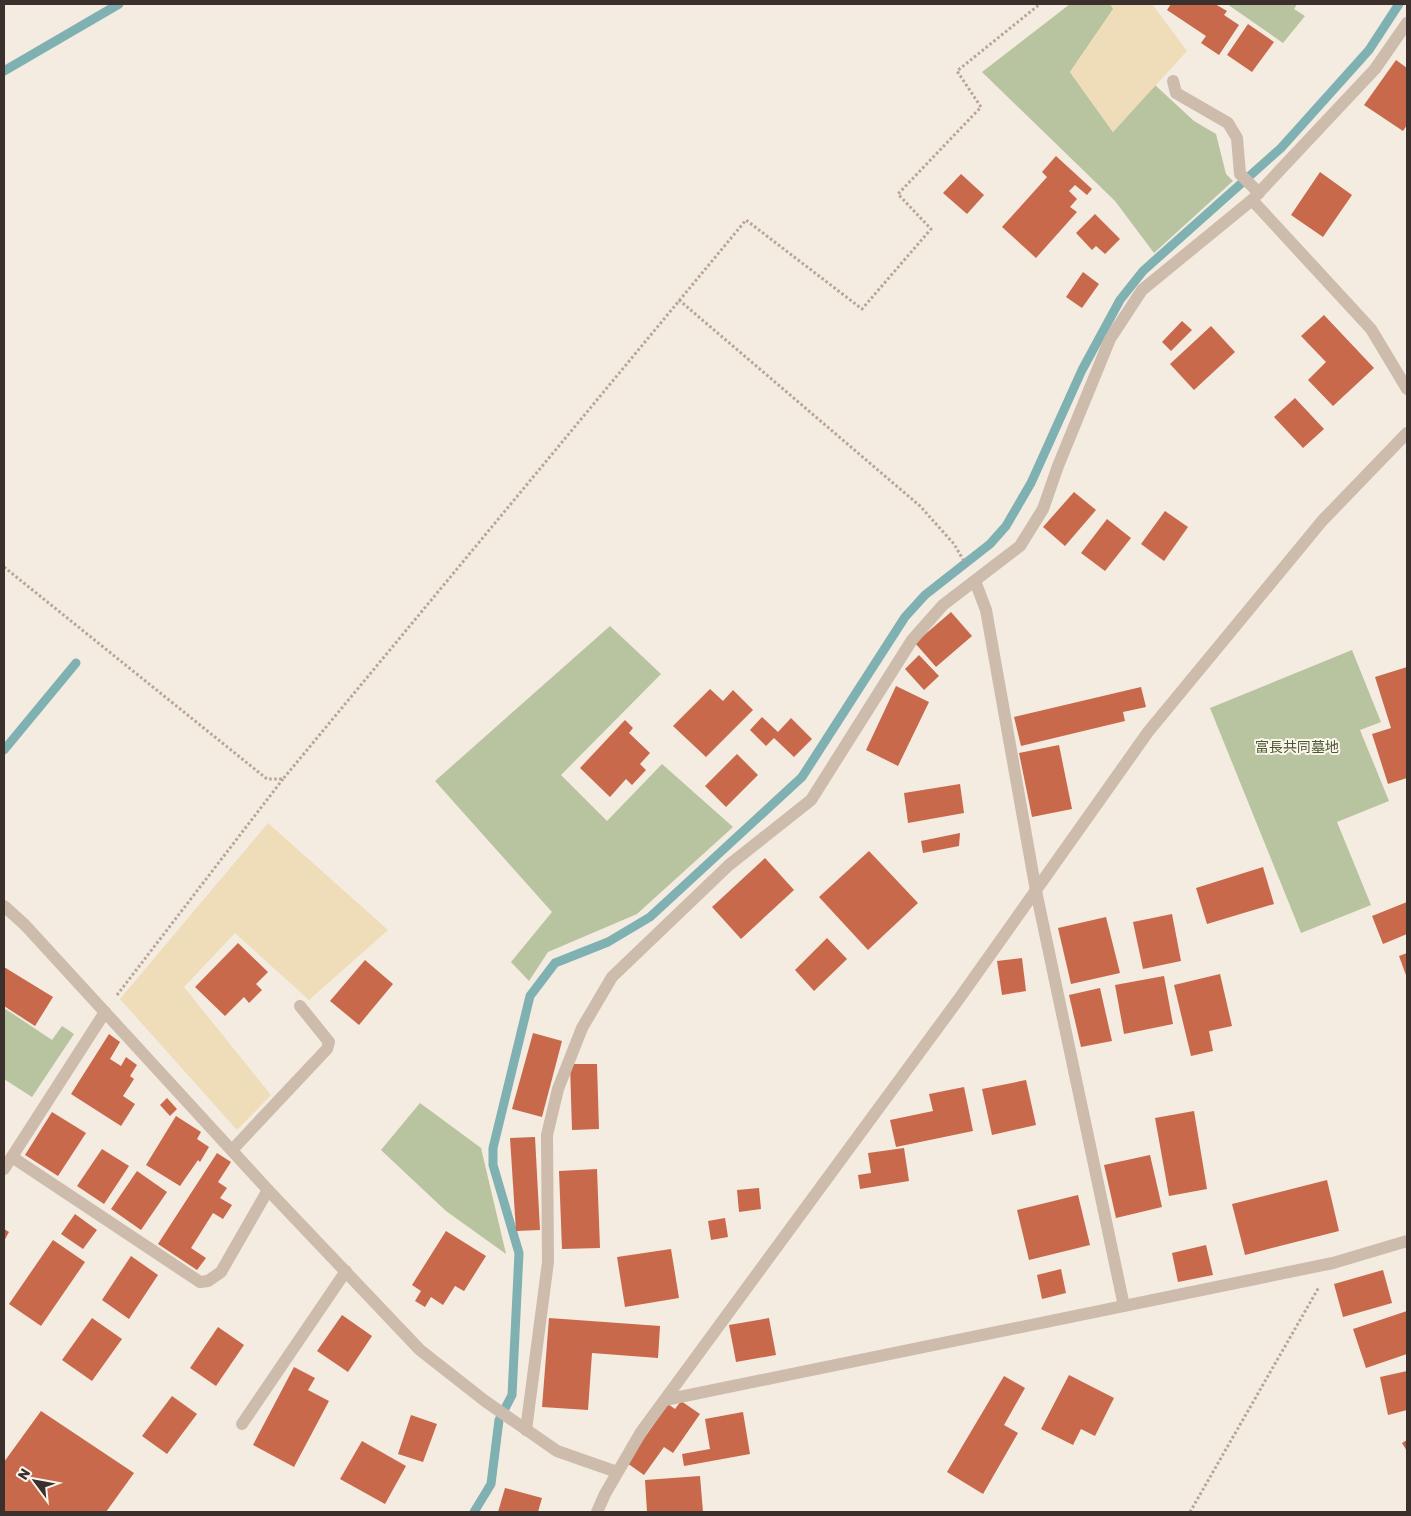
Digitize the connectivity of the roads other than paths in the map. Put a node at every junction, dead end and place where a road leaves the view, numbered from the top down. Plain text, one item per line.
1 (1407, 23) edge
2 (1173, 81) dead end
3 (1256, 195) junction
4 (1407, 389) edge
5 (1407, 433) edge
6 (975, 581) junction
7 (1036, 891) junction
8 (4, 906) edge
9 (300, 1006) dead end
10 (105, 1012) junction
11 (232, 1150) junction
12 (12, 1157) junction
13 (4, 1169) edge
14 (268, 1190) junction
15 (1407, 1241) edge
16 (346, 1271) junction
17 (1124, 1306) junction
18 (664, 1400) junction
19 (242, 1424) dead end
20 (526, 1430) junction
21 (618, 1472) junction
22 (605, 1494) junction
23 (597, 1512) edge
24 (606, 1512) edge

1 - 3 street
2 - 3 street
3 - 4 street
3 - 6 street
5 - 7 street
6 - 7 street
6 - 20 street
7 - 17 street
7 - 18 street
8 - 10 street
9 - 11 street
10 - 11 street
10 - 12 street
11 - 14 street
12 - 13 street
12 - 14 street
14 - 16 street
15 - 17 street
16 - 19 street
16 - 20 street
17 - 18 street
18 - 21 street
20 - 21 street
21 - 22 street
22 - 23 street
22 - 24 street

